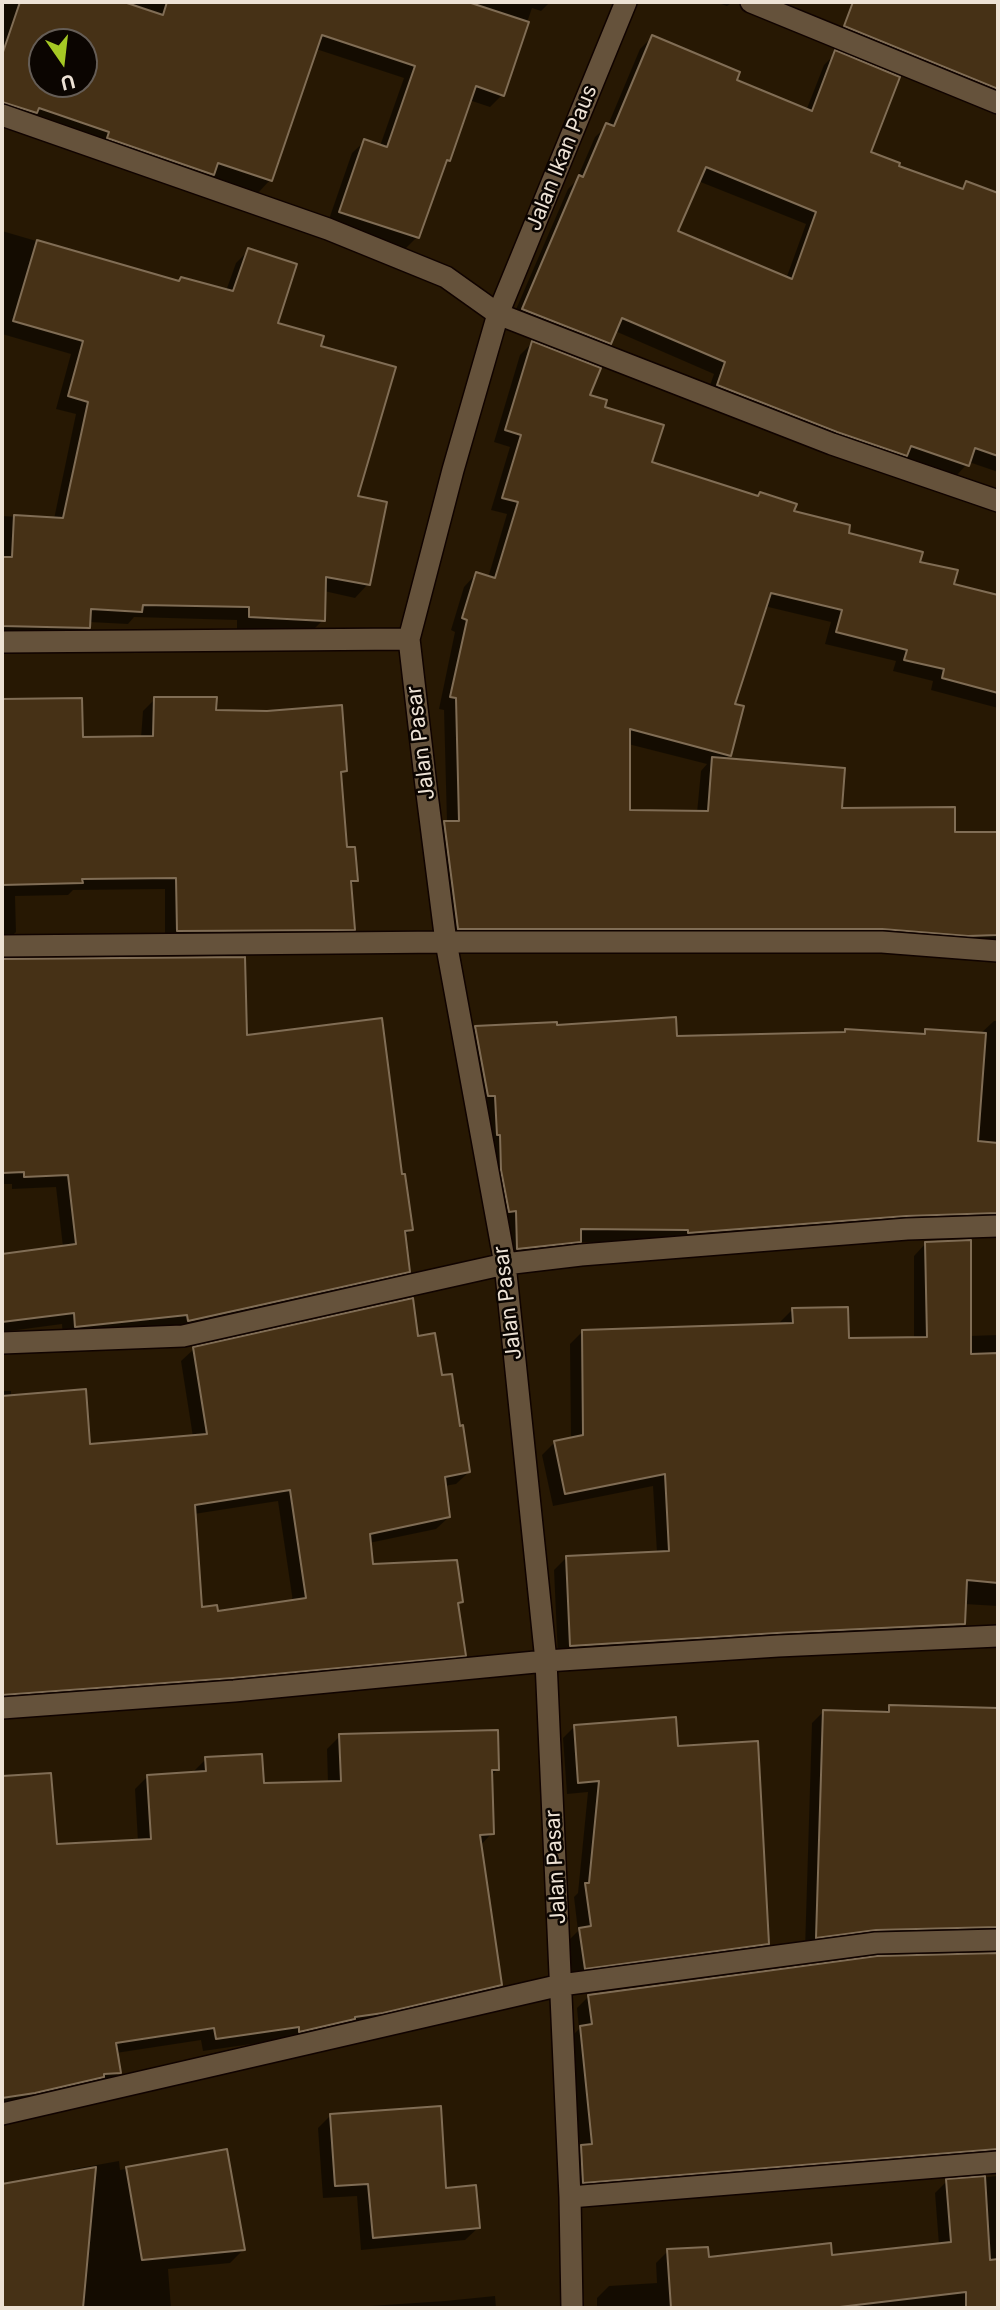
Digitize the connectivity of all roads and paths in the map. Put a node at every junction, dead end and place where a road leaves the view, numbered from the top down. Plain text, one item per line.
1 (626, 2) edge
2 (751, 2) edge
3 (998, 103) edge
4 (2, 115) edge
5 (498, 314) junction
6 (998, 501) edge
7 (410, 639) junction
8 (2, 642) edge
9 (446, 942) junction
10 (2, 946) edge
11 (998, 951) edge
12 (998, 1226) edge
13 (505, 1264) junction
14 (2, 1343) edge
15 (998, 1636) edge
16 (545, 1661) junction
17 (2, 1708) edge
18 (998, 1940) edge
19 (561, 1985) junction
20 (2, 2114) edge
21 (998, 2162) edge
22 (570, 2197) junction
23 (572, 2308) edge

1 - 5 street, Jalan Ikan Paus
2 - 3 street
4 - 5 street
5 - 6 street
5 - 7 street, Jalan Pasar
7 - 8 street
7 - 9 street, Jalan Pasar
9 - 10 street
9 - 11 street
9 - 13 street, Jalan Pasar
12 - 13 street
13 - 14 street
13 - 16 street, Jalan Pasar
15 - 16 street
16 - 17 street
16 - 19 street, Jalan Pasar
18 - 19 street
19 - 20 street
19 - 22 street, Jalan Pasar
21 - 22 street
22 - 23 street, Jalan Pasar

